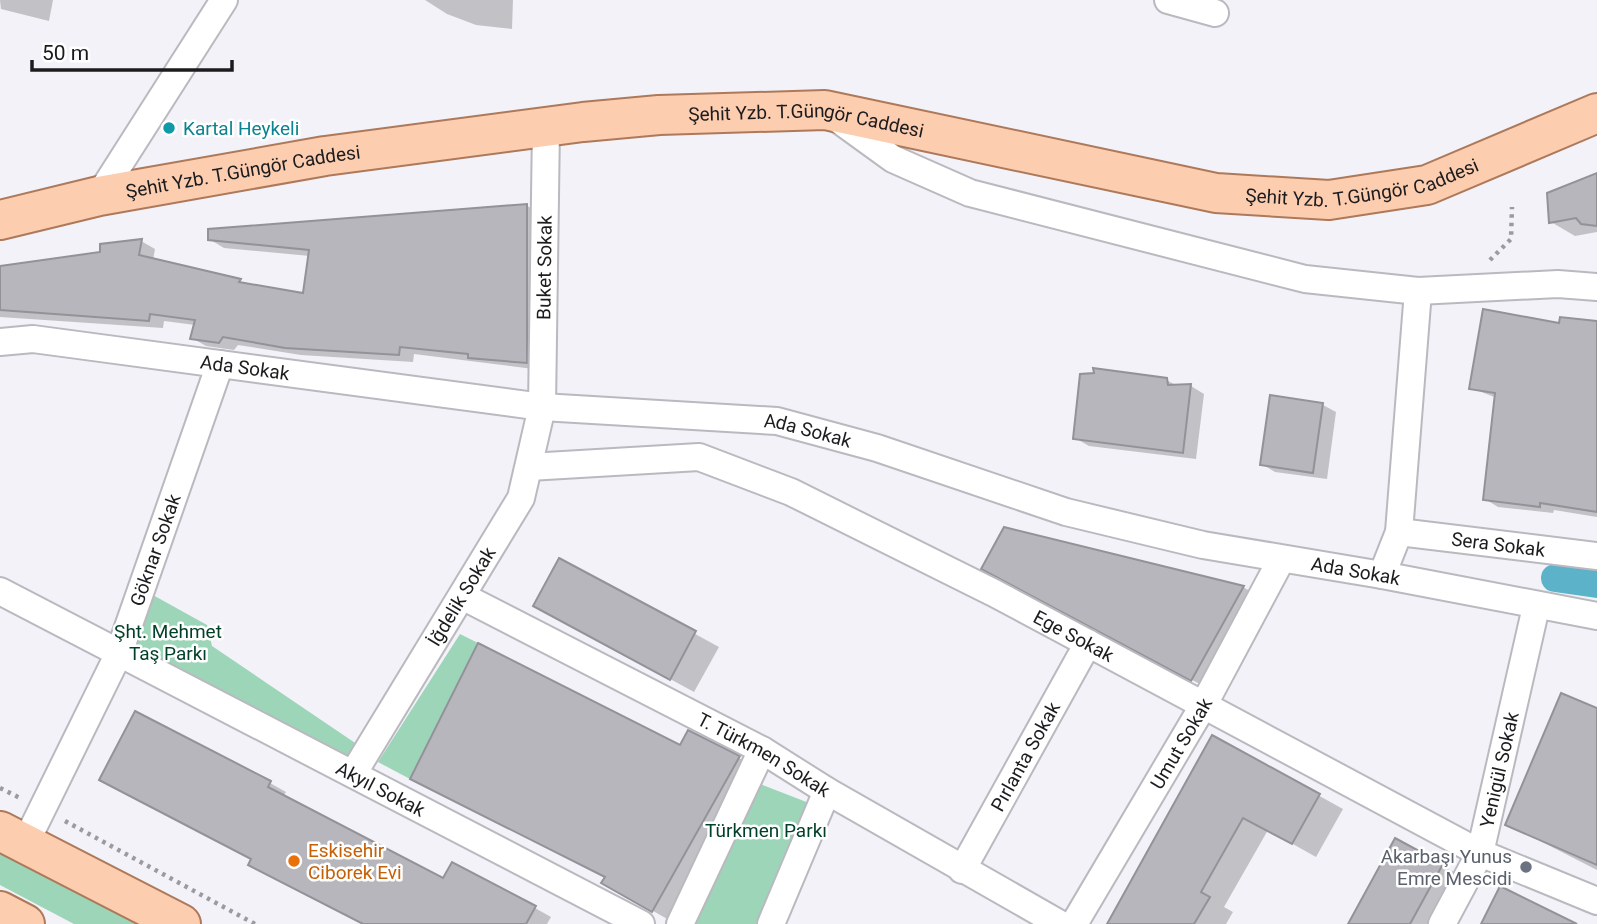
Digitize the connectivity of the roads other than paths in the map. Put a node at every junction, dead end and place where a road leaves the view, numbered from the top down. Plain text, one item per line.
1 (224, 0) edge
2 (1168, 0) edge
3 (1215, 13) dead end
4 (825, 110) junction
5 (1597, 113) edge
6 (546, 127) junction
7 (99, 196) junction
8 (0, 220) edge
9 (1597, 287) edge
10 (1418, 291) junction
11 (0, 342) edge
12 (220, 364) junction
13 (542, 407) junction
14 (529, 467) junction
15 (1399, 531) junction
16 (1597, 556) edge
17 (1281, 560) junction
18 (1382, 575) junction
19 (0, 591) edge
20 (462, 596) junction
21 (1536, 607) junction
22 (1597, 616) edge
23 (1088, 643) junction
24 (119, 653) junction
25 (1203, 706) junction
26 (762, 750) junction
27 (353, 774) junction
28 (827, 792) junction
29 (12, 837) edge
30 (1480, 853) junction
31 (962, 870) junction
32 (1597, 901) edge
33 (0, 911) edge
34 (25, 924) edge
35 (181, 924) edge
36 (641, 924) edge
37 (680, 924) edge
38 (771, 924) edge
39 (1060, 924) edge
40 (1074, 924) edge
41 (1442, 924) edge

1 - 7 street
2 - 3 street
4 - 5 main road, Şehit Yzb. T.Güngör Caddesi
4 - 6 main road, Şehit Yzb. T.Güngör Caddesi
4 - 10 street
6 - 7 main road, Şehit Yzb. T.Güngör Caddesi
6 - 13 street, Buket Sokak
7 - 8 main road, Şehit Yzb. T.Güngör Caddesi
9 - 10 street
10 - 15 street
11 - 12 street, Ada Sokak
12 - 13 street, Ada Sokak
12 - 24 street, Göknar Sokak
13 - 14 street, İğdelik Sokak
13 - 17 street, Ada Sokak
14 - 20 street, İğdelik Sokak
14 - 23 street, Ege Sokak
15 - 16 street, Sera Sokak
15 - 18 street
17 - 18 street, Ada Sokak
17 - 25 street, Umut Sokak
18 - 21 street, Ada Sokak
19 - 24 street, Akyıl Sokak
20 - 26 street, T. Türkmen Sokak
20 - 27 street, İğdelik Sokak
21 - 22 street, Ada Sokak
21 - 30 street, Yenigül Sokak
23 - 25 street, Ege Sokak
23 - 31 street, Pırlanta Sokak
24 - 27 street, Akyıl Sokak
24 - 29 street, Göknar Sokak
25 - 30 street, Ege Sokak
25 - 40 street, Umut Sokak
26 - 28 street, T. Türkmen Sokak
26 - 37 street
27 - 36 street, Akyıl Sokak
28 - 31 street, T. Türkmen Sokak
28 - 38 street
29 - 35 main road
30 - 32 street, Ege Sokak
30 - 41 street, Yenigül Sokak
31 - 39 street, T. Türkmen Sokak
33 - 34 main road

